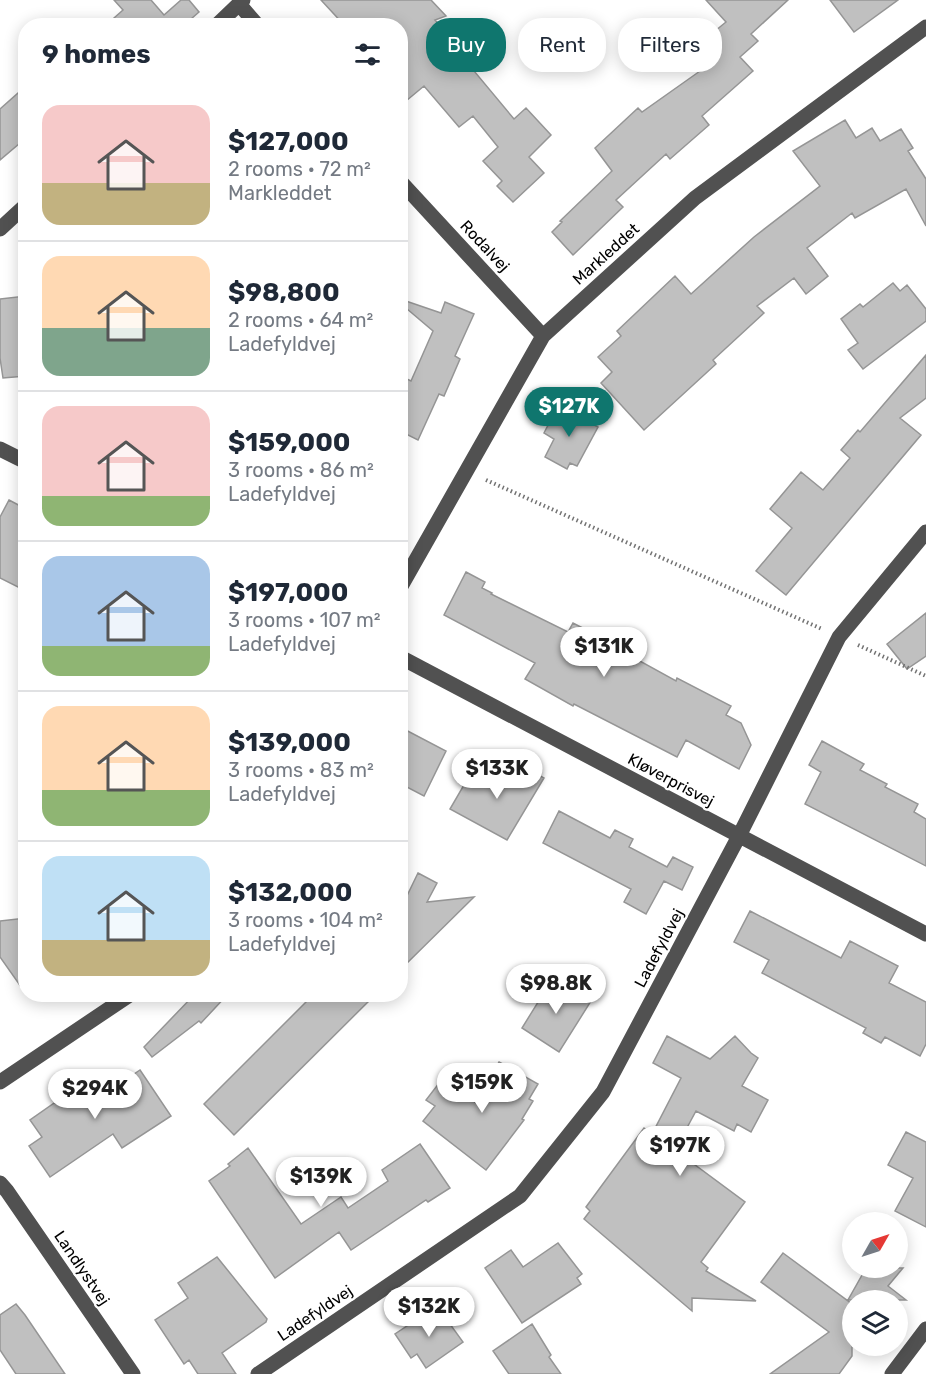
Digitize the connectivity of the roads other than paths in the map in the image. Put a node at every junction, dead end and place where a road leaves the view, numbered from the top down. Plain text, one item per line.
1 (241, 2) edge
2 (224, 18) edge
3 (252, 18) edge
4 (926, 27) edge
5 (408, 190) edge
6 (18, 212) edge
7 (0, 229) edge
8 (543, 336) junction
9 (0, 449) edge
10 (18, 458) edge
11 (926, 532) edge
12 (408, 574) edge
13 (408, 661) edge
14 (739, 836) junction
15 (926, 934) edge
16 (119, 1002) edge
17 (0, 1083) edge
18 (0, 1183) edge
19 (926, 1329) edge
20 (133, 1374) edge
21 (258, 1374) edge
22 (892, 1374) edge

1 - 2 street
1 - 3 street
4 - 8 street, Markleddet
5 - 8 street, Rodalvej
6 - 7 street
8 - 12 street, Markleddet
9 - 10 street
11 - 14 street, Ladefyldvej
13 - 14 street, Kløverprisvej
14 - 15 street, Kløverprisvej
14 - 21 street, Ladefyldvej
16 - 17 street
18 - 20 street, Landlystvej
19 - 22 street

